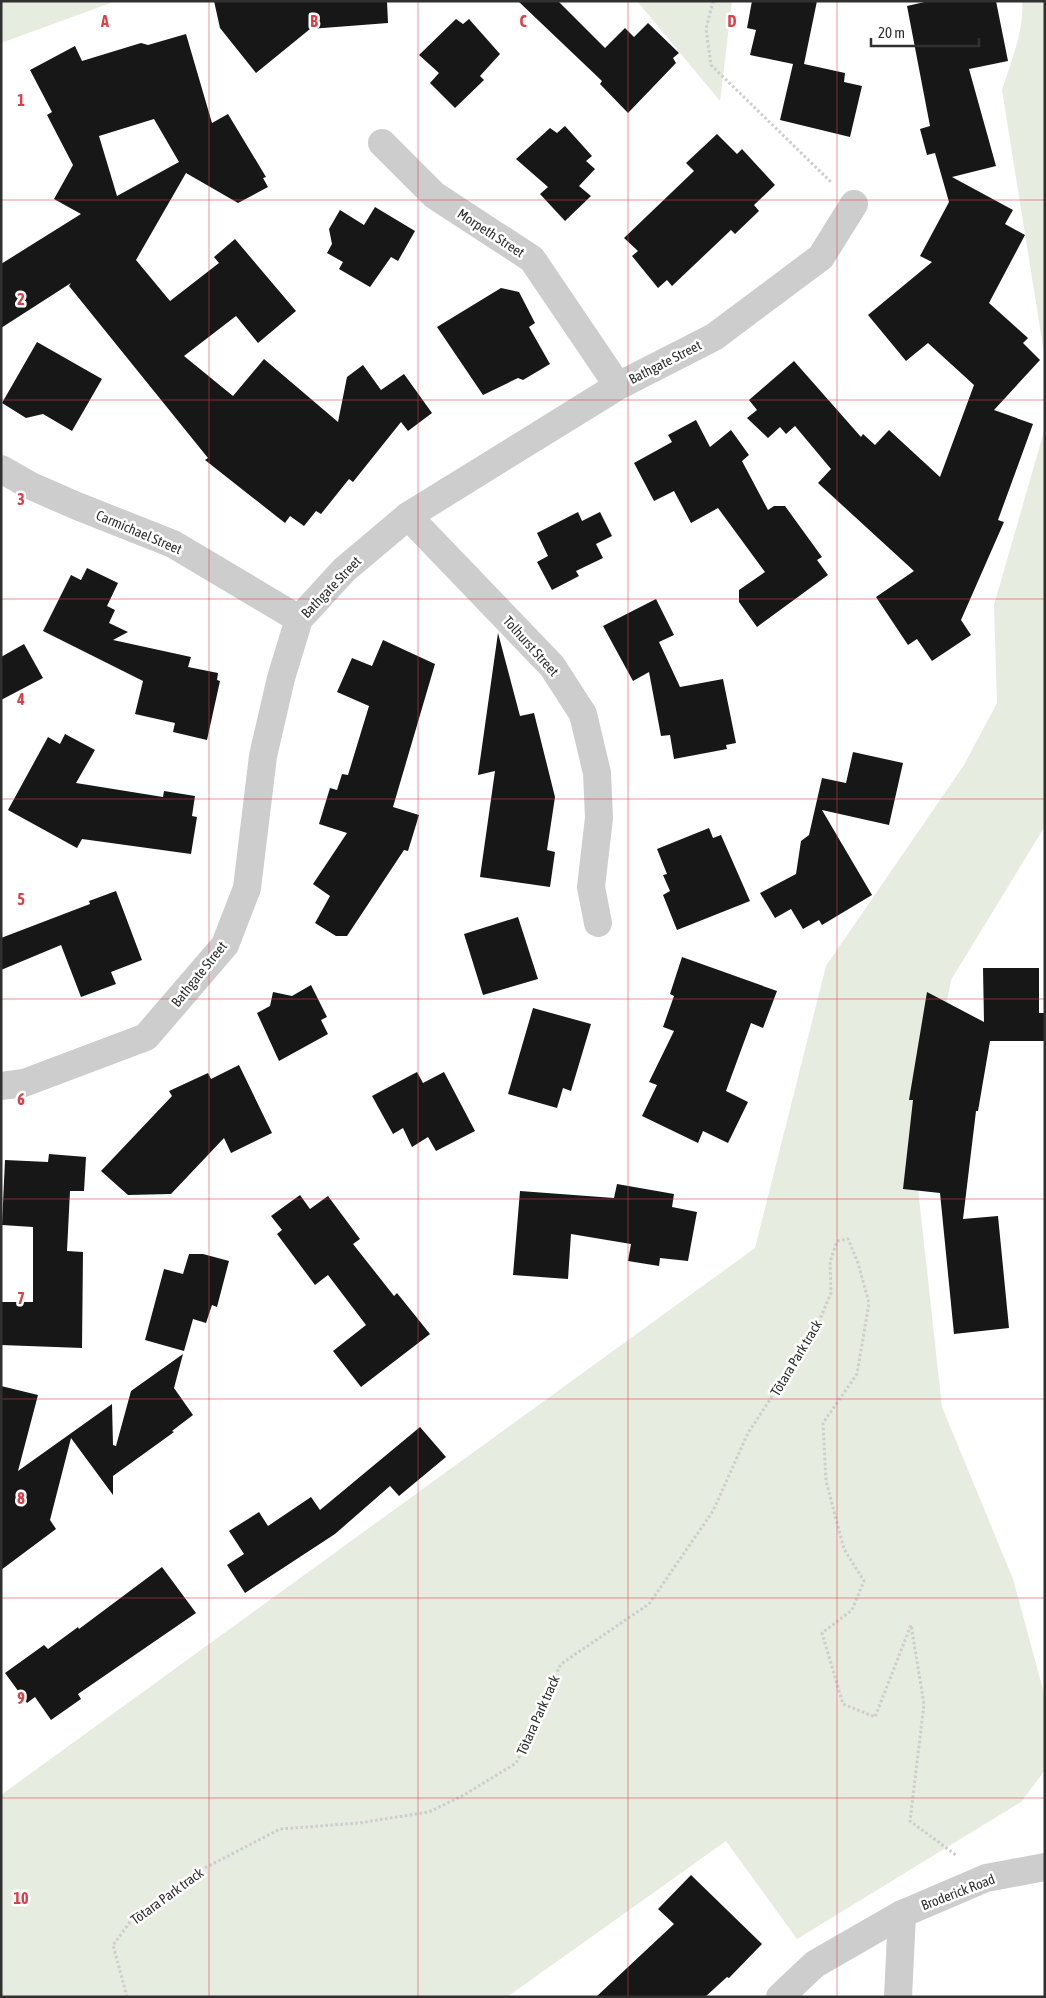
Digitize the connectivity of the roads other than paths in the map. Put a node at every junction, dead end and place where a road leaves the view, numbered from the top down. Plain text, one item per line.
1 (382, 143) dead end
2 (854, 204) road end
3 (618, 386) junction
4 (1, 469) edge
5 (408, 516) junction
6 (299, 619) junction
7 (598, 923) dead end
8 (1, 1086) edge
9 (1045, 1866) edge
10 (902, 1914) junction
11 (780, 1997) edge
12 (898, 1997) edge

1 - 3 street, Morpeth Street
2 - 3 street, Bathgate Street
3 - 5 street, Bathgate Street
4 - 6 street, Carmichael Street
5 - 6 street, Bathgate Street
5 - 7 street, Tolhurst Street
6 - 8 street, Bathgate Street
9 - 10 street, Broderick Road
10 - 11 street, Broderick Road
10 - 12 street

